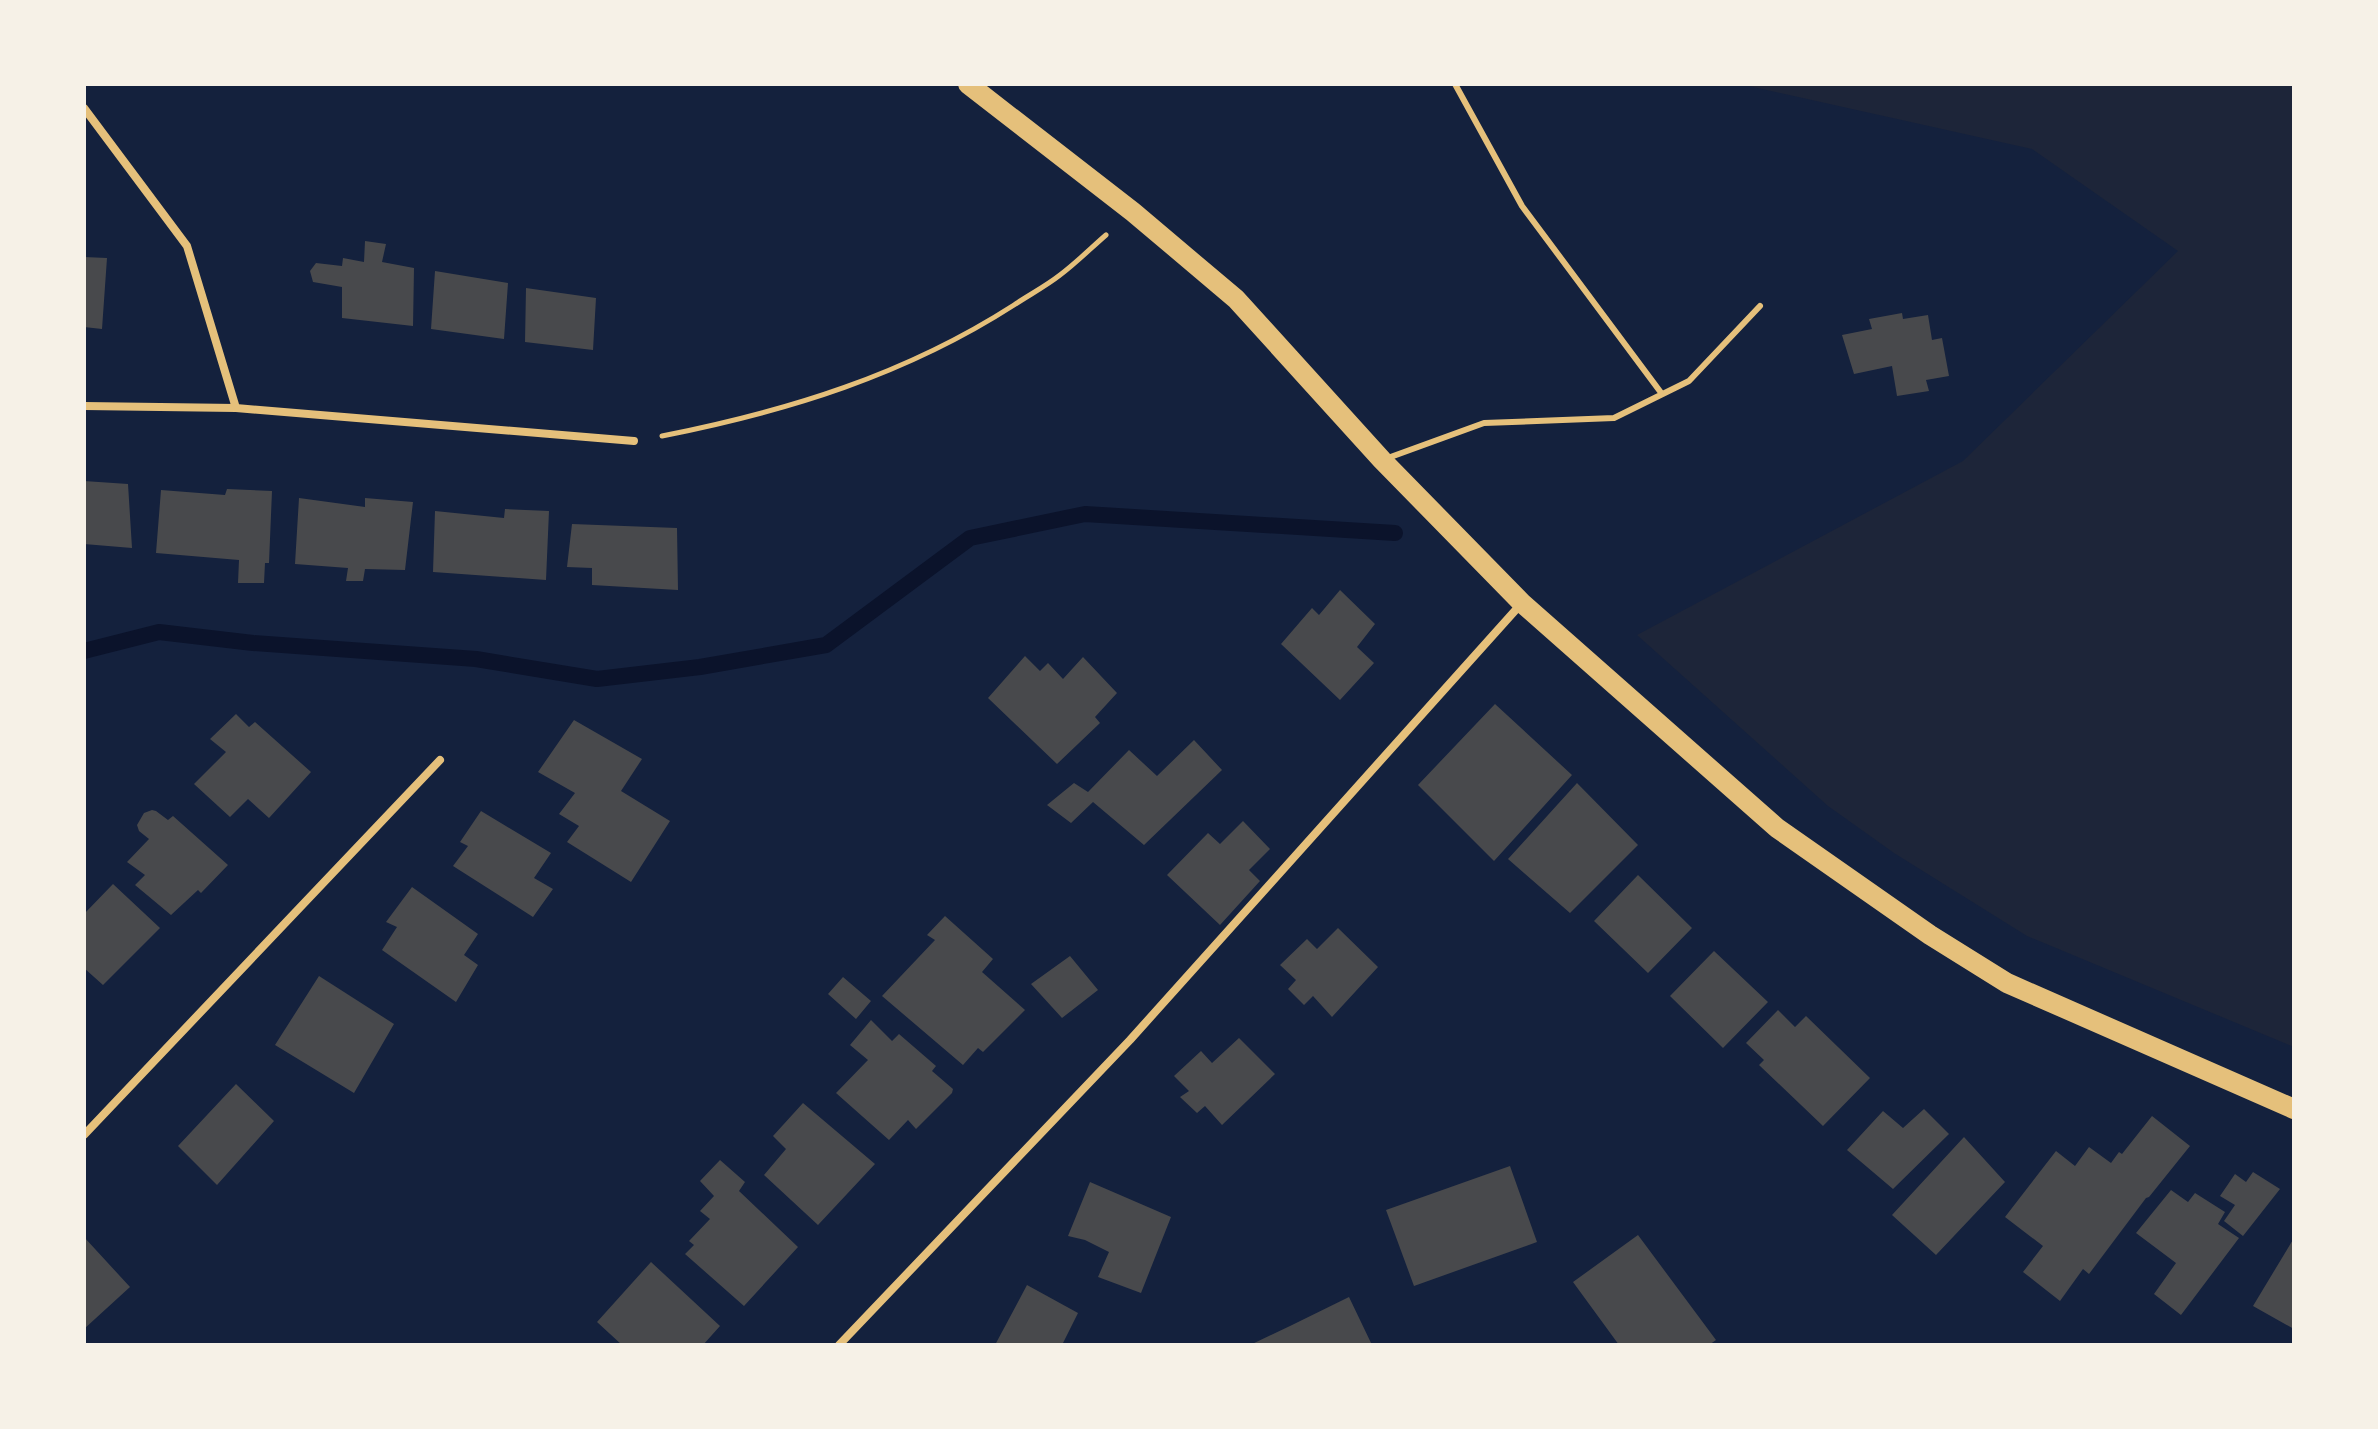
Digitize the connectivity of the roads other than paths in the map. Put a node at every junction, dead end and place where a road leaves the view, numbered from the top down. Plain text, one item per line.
1 (968, 84) edge
2 (1455, 84) edge
3 (84, 108) edge
4 (1760, 306) dead end
5 (1662, 394) junction
6 (84, 406) edge
7 (236, 408) junction
8 (634, 441) road end
9 (1382, 460) junction
10 (1522, 603) junction
11 (440, 760) dead end
12 (2294, 1109) edge
13 (84, 1135) edge
14 (839, 1345) edge

1 - 9 main road
2 - 5 lane
3 - 7 street
4 - 5 lane
5 - 9 lane
6 - 7 street
7 - 8 street
9 - 10 main road
10 - 12 main road
10 - 14 street
11 - 13 street

